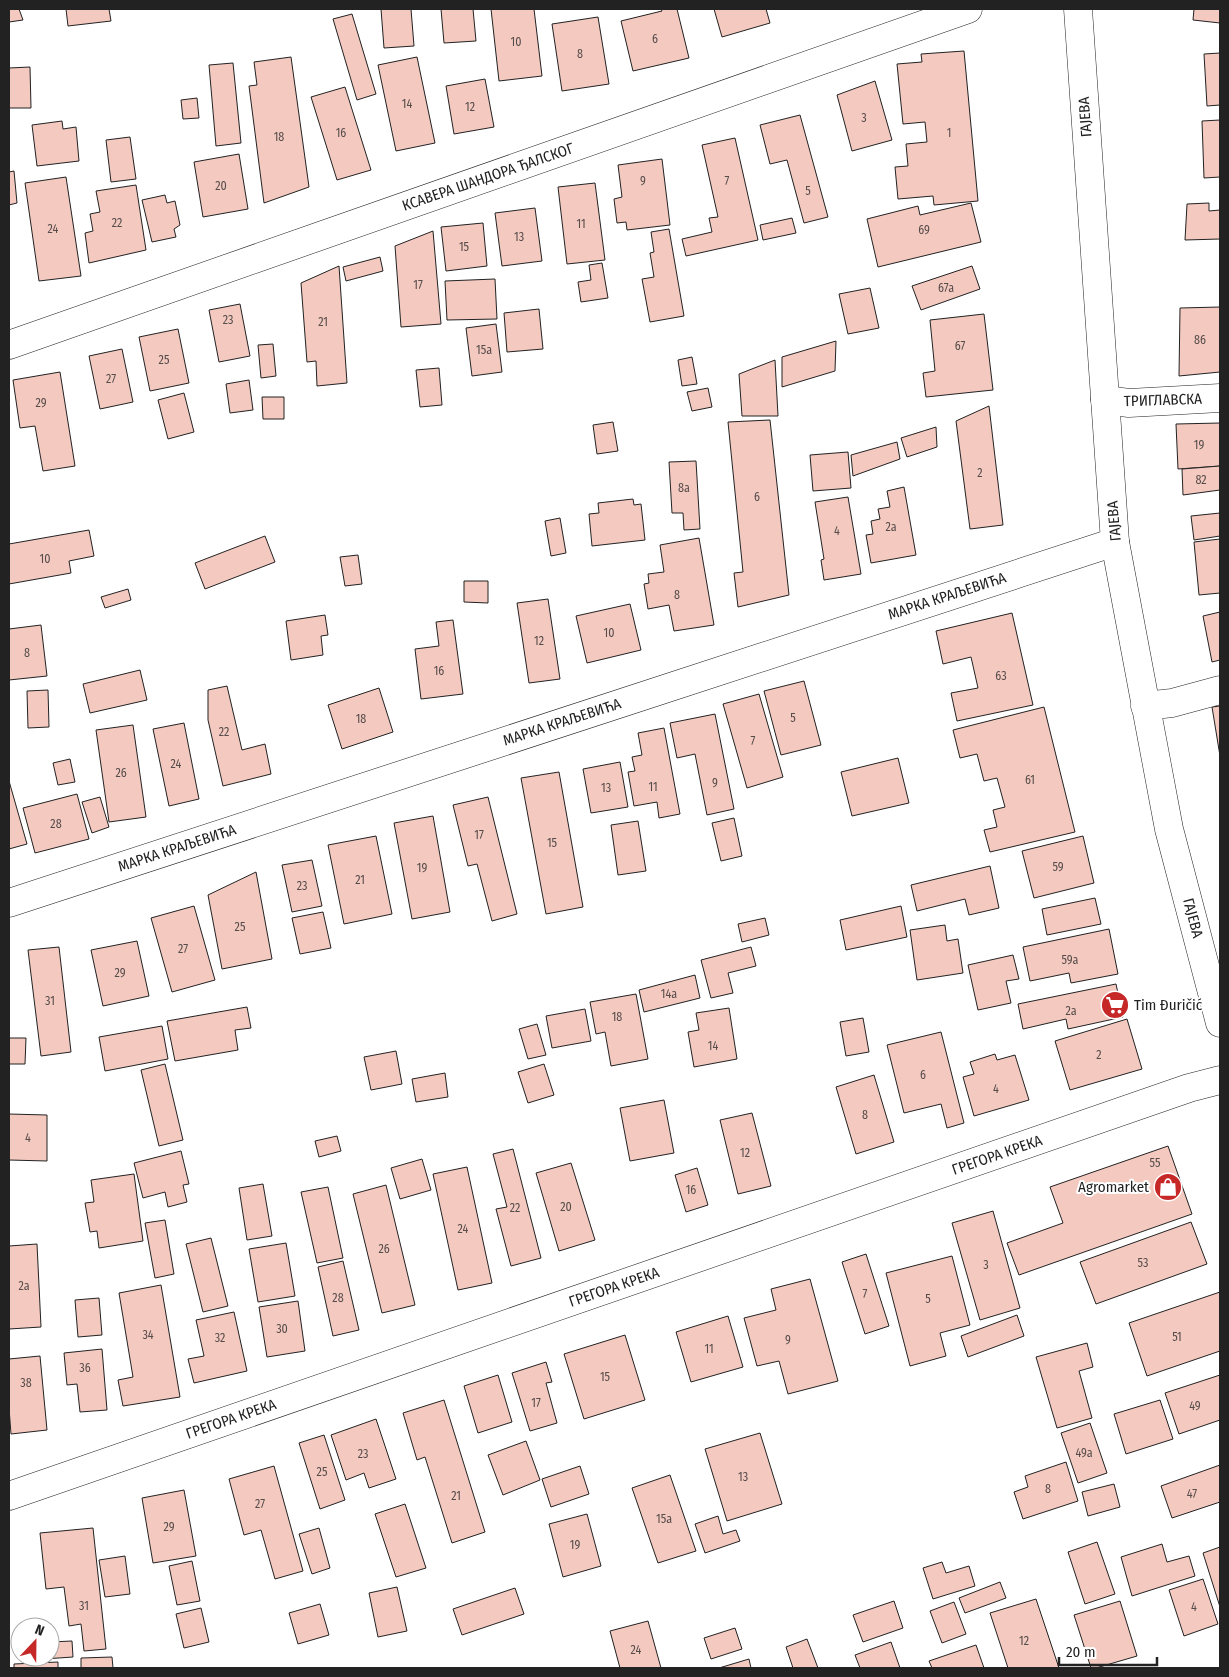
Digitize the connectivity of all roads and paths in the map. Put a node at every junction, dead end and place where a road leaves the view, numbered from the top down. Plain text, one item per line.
1 (968, 9) edge
2 (1078, 9) edge
3 (9, 346) edge
4 (1220, 398) edge
5 (1105, 400) junction
6 (1115, 542) junction
7 (1220, 690) edge
8 (1145, 706) junction
9 (9, 903) edge
10 (1220, 1023) edge
11 (1220, 1080) edge
12 (9, 1496) edge

1 - 3 street, КСАВЕРА ШАНДОРА ЂАЛСКОГ
2 - 5 street, ГАЈЕВА
4 - 5 street, ТРИГЛАВСКА
5 - 6 street, ГАЈЕВА
6 - 8 street, ГАЈЕВА
6 - 9 street, МАРКА КРАЉЕВИЋА
7 - 8 street
8 - 10 street, ГАЈЕВА
11 - 12 street, ГРЕГОРА КРЕКА

